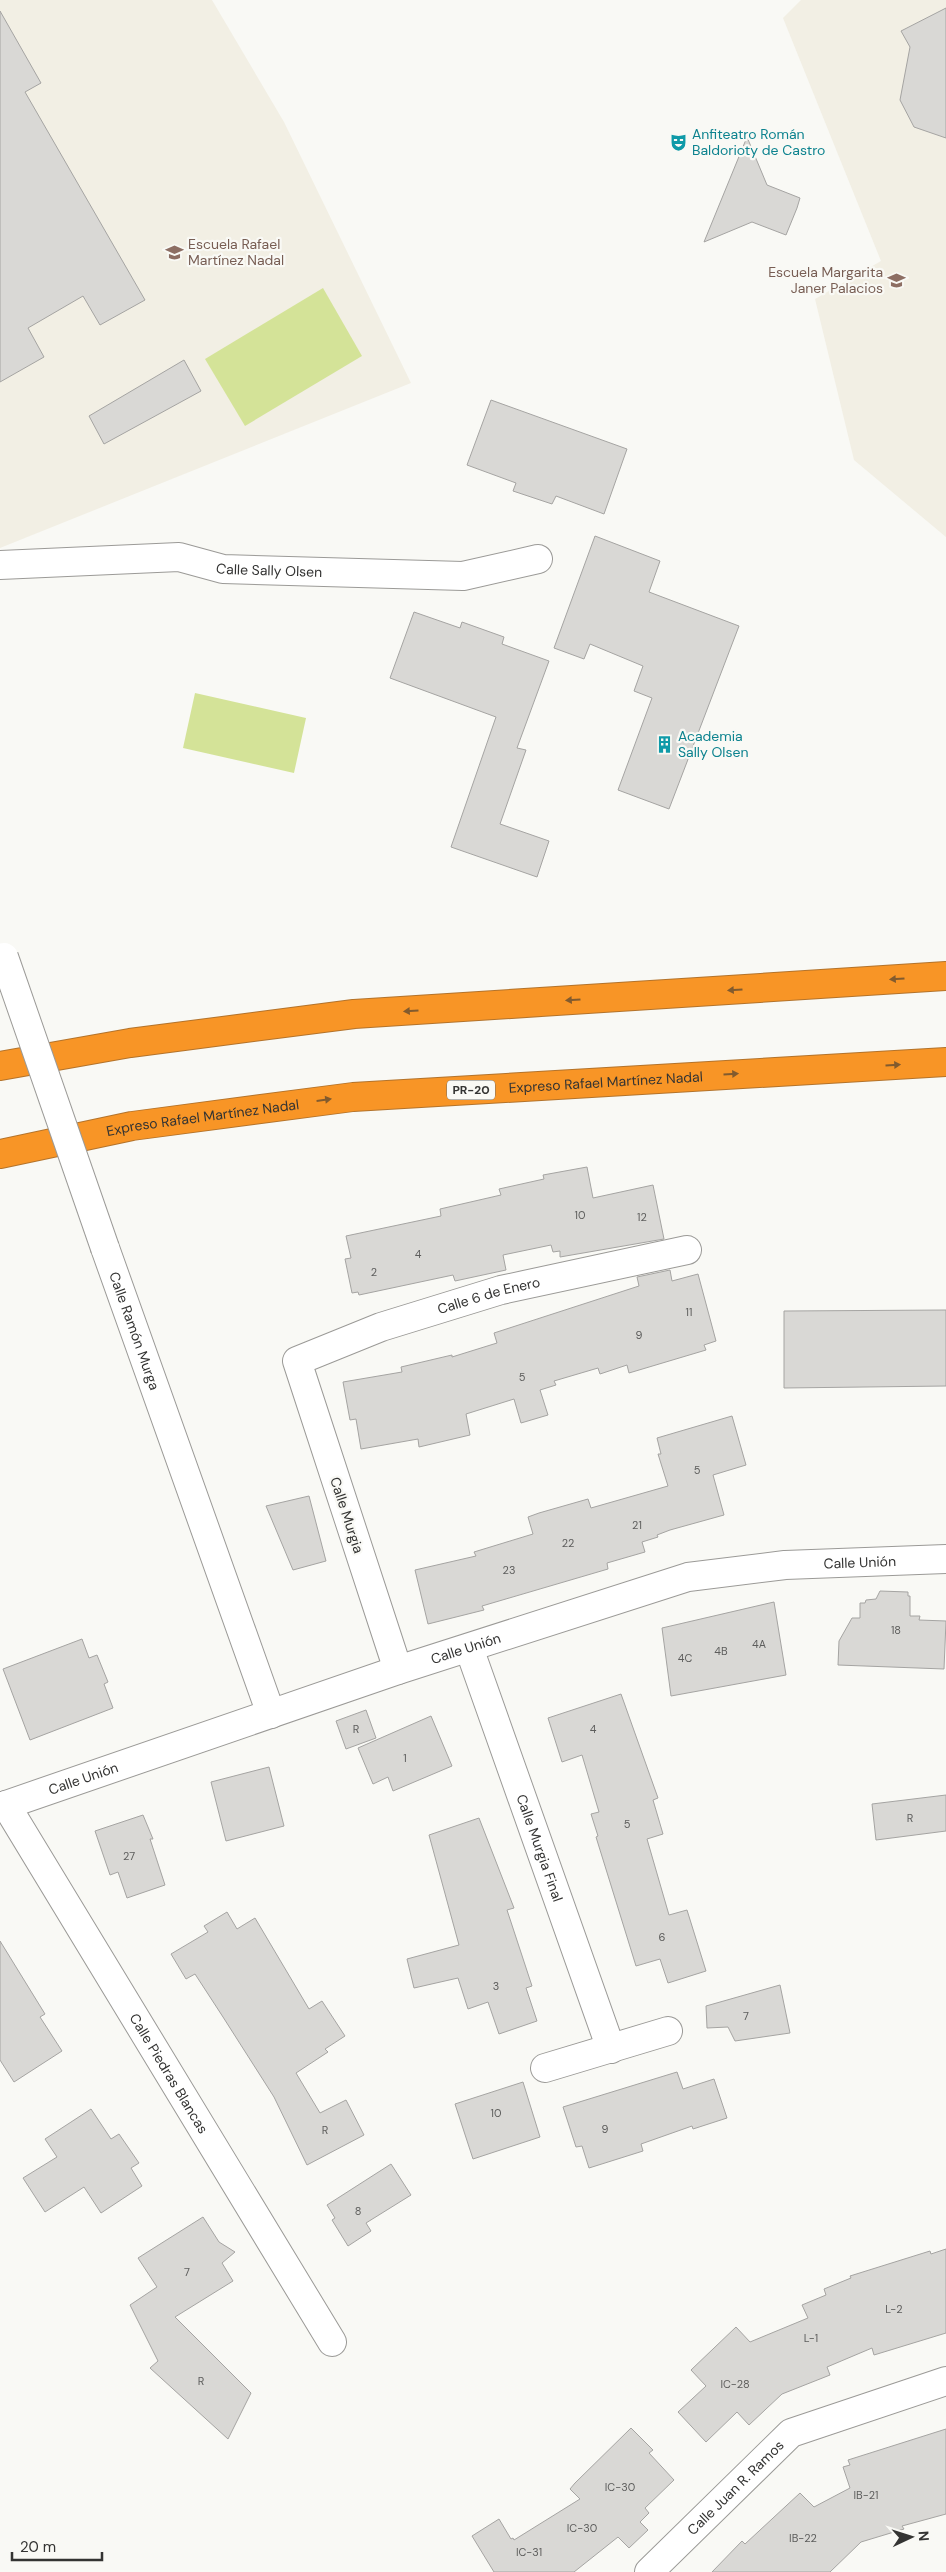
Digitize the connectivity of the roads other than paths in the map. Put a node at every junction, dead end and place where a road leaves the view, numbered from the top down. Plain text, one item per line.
1 (538, 559) dead end
2 (0, 565) edge
3 (2, 952) edge
4 (946, 976) edge
5 (946, 1062) edge
6 (0, 1066) edge
7 (0, 1154) edge
8 (687, 1250) dead end
9 (297, 1361) joint
10 (946, 1559) edge
11 (469, 1648) junction
12 (398, 1670) junction
13 (271, 1714) junction
14 (3, 1806) edge
15 (668, 2031) dead end
16 (611, 2049) junction
17 (545, 2068) dead end
18 (332, 2342) dead end
19 (946, 2381) edge
20 (649, 2572) edge

1 - 2 street, Calle Sally Olsen
3 - 13 street, Calle Ramón Murga, bridge
4 -> 6 highway
7 -> 5 highway, Expreso Rafael Martínez Nadal / PR-20
8 - 9 street, Calle 6 de Enero
9 - 12 street, Calle Murgia
10 - 11 street, Calle Unión
11 - 12 street, Calle Unión
11 - 16 street, Calle Murgia Final
12 - 13 street, Calle Unión
13 - 14 street, Calle Unión
14 - 18 street, Calle Piedras Blancas
15 - 16 street
16 - 17 street
19 - 20 street, Calle Juan R. Ramos

